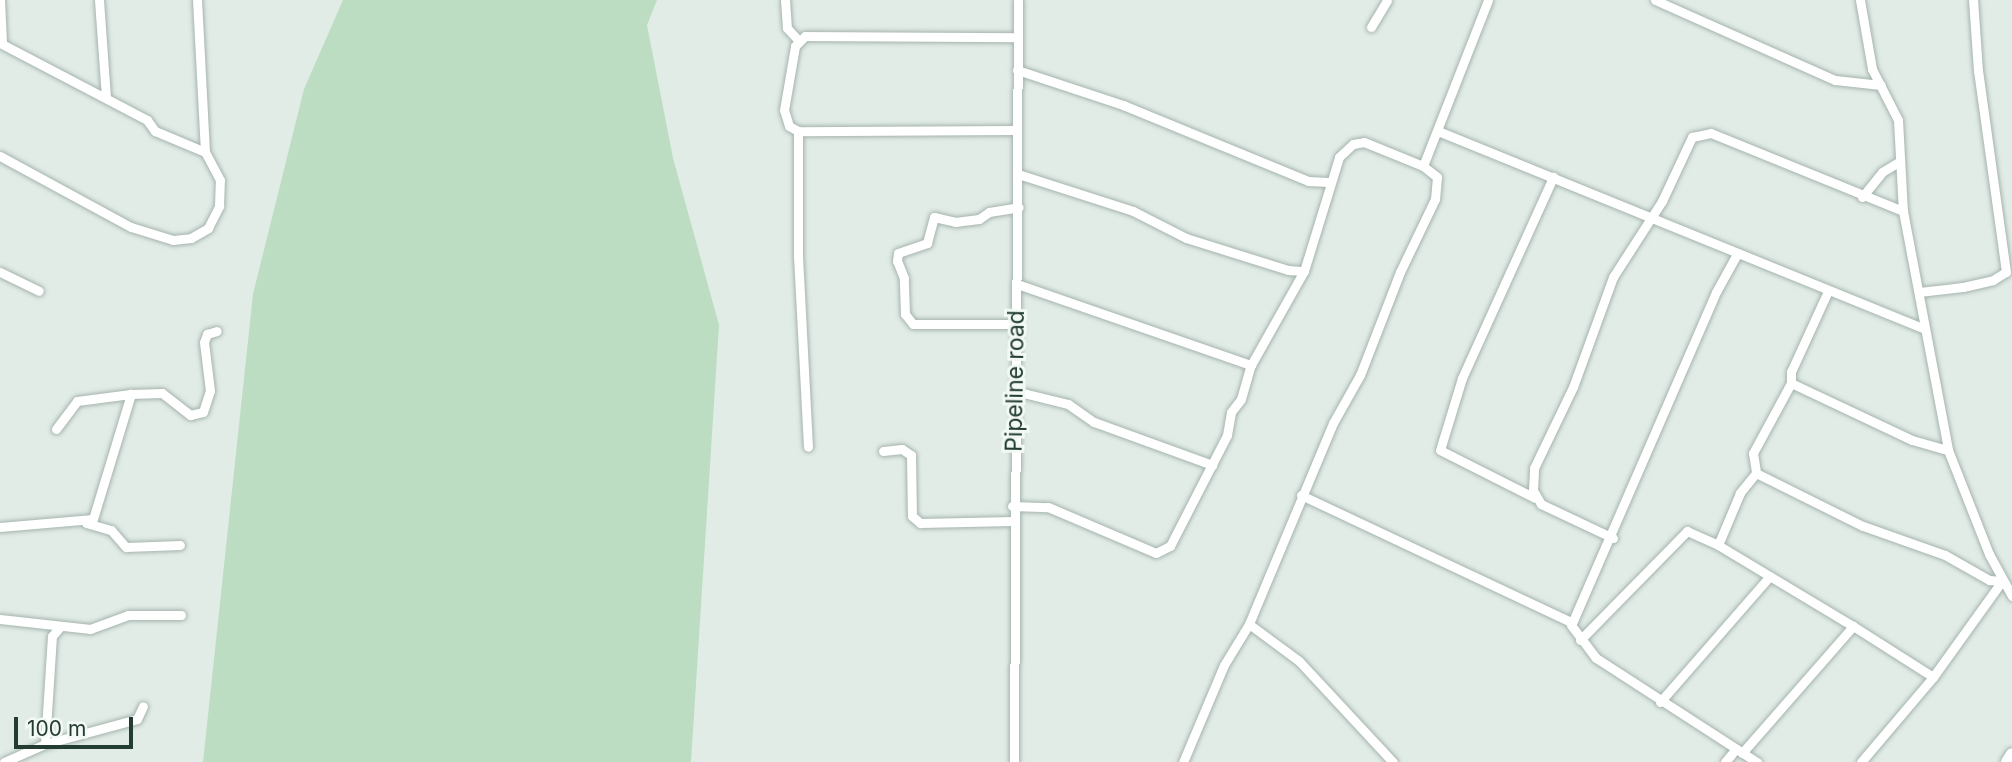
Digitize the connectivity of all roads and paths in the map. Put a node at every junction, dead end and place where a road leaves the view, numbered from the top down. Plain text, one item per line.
1 (0, 0) edge
2 (99, 0) edge
3 (197, 0) edge
4 (785, 0) edge
5 (1018, 0) edge
6 (1387, 0) edge
7 (1488, 0) edge
8 (1655, 0) edge
9 (1860, 0) edge
10 (1973, 0) edge
11 (1371, 27) dead end
12 (1017, 37) junction
13 (798, 40) junction
14 (1, 43) edge
15 (1017, 70) junction
16 (1881, 86) junction
17 (106, 98) junction
18 (1016, 130) junction
19 (798, 131) junction
20 (1438, 131) junction
21 (205, 152) junction
22 (0, 156) edge
23 (1900, 161) junction
24 (1423, 166) junction
25 (1018, 174) junction
26 (1553, 177) junction
27 (1328, 182) junction
28 (1862, 197) junction
29 (1019, 207) junction
30 (1903, 211) junction
31 (1650, 215) junction
32 (1737, 254) junction
33 (1304, 271) junction
34 (0, 272) edge
35 (1017, 284) junction
36 (39, 291) dead end
37 (1828, 291) junction
38 (1919, 292) junction
39 (1016, 324) junction
40 (1920, 327) junction
41 (217, 331) dead end
42 (1251, 365) junction
43 (1791, 383) junction
44 (1015, 391) junction
45 (131, 394) junction
46 (56, 429) dead end
47 (808, 447) dead end
48 (1948, 450) junction
49 (883, 451) dead end
50 (1212, 465) junction
51 (1756, 473) junction
52 (1301, 495) junction
53 (1535, 498) junction
54 (1012, 506) junction
55 (1013, 521) junction
56 (86, 523) junction
57 (0, 527) edge
58 (1613, 538) junction
59 (180, 545) dead end
60 (1718, 545) junction
61 (1770, 576) junction
62 (2002, 581) junction
63 (2012, 596) edge
64 (181, 615) dead end
65 (0, 619) edge
66 (1572, 622) junction
67 (1249, 624) junction
68 (61, 626) junction
69 (1853, 626) junction
70 (1580, 640) junction
71 (1933, 677) junction
72 (1660, 702) junction
73 (142, 706) dead end
74 (45, 744) junction
75 (1739, 751) junction
76 (2012, 754) edge
77 (4, 762) edge
78 (1014, 762) edge
79 (1183, 762) edge
80 (1393, 762) edge
81 (1726, 762) edge
82 (1756, 762) edge
83 (1861, 762) edge
84 (2007, 762) edge

1 - 14 street
2 - 17 street
3 - 21 street
4 - 13 street
5 - 12 street, Pipeline road
6 - 11 street
7 - 20 street
8 - 16 street
9 - 16 street
10 - 38 street
12 - 13 street
12 - 15 street, Pipeline road
13 - 19 street
14 - 17 street
15 - 18 street, Pipeline road
15 - 27 street
16 - 23 street
17 - 21 street
18 - 19 street
18 - 25 street, Pipeline road
19 - 47 street
20 - 24 street
20 - 26 street
21 - 22 street
23 - 28 street
23 - 30 street
24 - 27 street
24 - 52 street
25 - 29 street, Pipeline road
25 - 33 street
26 - 31 street
26 - 53 street
27 - 33 street
28 - 30 street
28 - 31 street
29 - 35 street, Pipeline road
29 - 39 street
30 - 38 street
31 - 32 street
31 - 53 street
32 - 37 street
32 - 58 street
33 - 42 street
34 - 36 street
35 - 39 street, Pipeline road
35 - 42 street
37 - 40 street
37 - 43 street
38 - 40 street
39 - 44 street, Pipeline road
40 - 48 street
41 - 45 street
42 - 50 street
43 - 48 street
43 - 51 street
44 - 50 street
44 - 54 street, Pipeline road
45 - 46 street
45 - 56 street
48 - 62 street
49 - 55 street
50 - 54 street
51 - 60 street
51 - 62 street
52 - 66 street
52 - 67 street
53 - 58 street
54 - 55 street, Pipeline road
55 - 78 street, Pipeline road
56 - 57 street
56 - 59 street
58 - 66 street
60 - 61 street
60 - 70 street
61 - 69 street
61 - 72 street
62 - 63 street
62 - 71 street
64 - 68 street
65 - 68 street
66 - 70 street
67 - 79 street
67 - 80 street
68 - 74 street
69 - 71 street
69 - 75 street
70 - 72 street
71 - 83 street
72 - 75 street
73 - 74 street
74 - 77 street
75 - 81 street
75 - 82 street
76 - 84 street

